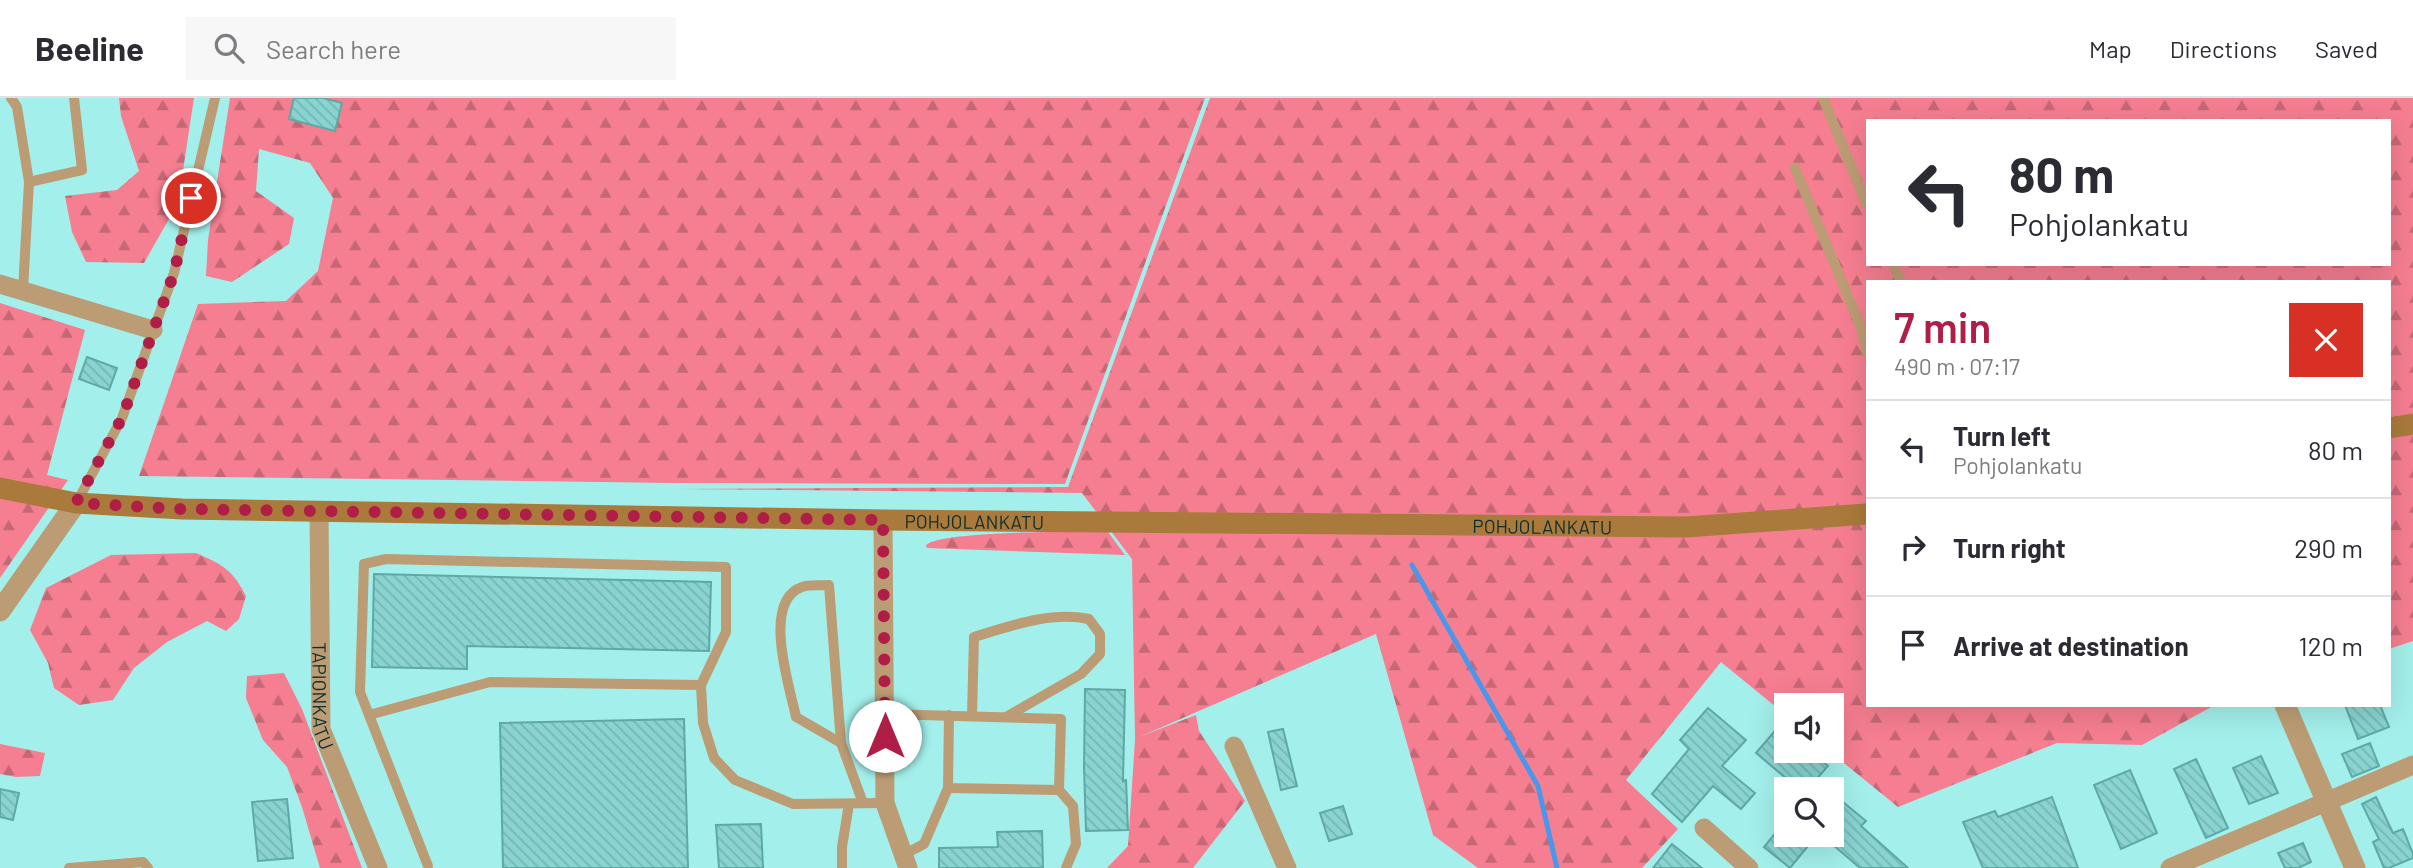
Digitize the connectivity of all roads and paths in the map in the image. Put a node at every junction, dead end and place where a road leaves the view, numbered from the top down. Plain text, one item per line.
1 (11, 98) edge
2 (74, 98) edge
3 (215, 98) edge
4 (1823, 98) edge
5 (1795, 168) dead end
6 (29, 181) junction
7 (1866, 203) edge
8 (0, 284) edge
9 (23, 290) junction
10 (1864, 327) edge
11 (153, 330) junction
12 (2413, 424) edge
13 (2391, 428) edge
14 (0, 488) edge
15 (76, 503) junction
16 (319, 512) junction
17 (1866, 514) edge
18 (883, 520) junction
19 (0, 611) edge
20 (701, 685) junction
21 (2286, 707) edge
22 (885, 714) junction
23 (369, 715) junction
24 (949, 715) junction
25 (972, 716) junction
26 (1006, 717) junction
27 (841, 743) junction
28 (1234, 746) dead end
29 (2413, 765) edge
30 (948, 788) junction
31 (1059, 789) junction
32 (863, 803) junction
33 (885, 803) junction
34 (2326, 803) junction
35 (849, 804) junction
36 (1704, 828) dead end
37 (906, 861) edge
38 (427, 867) edge
39 (69, 868) edge
40 (148, 868) edge
41 (378, 868) edge
42 (842, 868) edge
43 (1066, 868) edge
44 (1287, 868) edge
45 (1749, 868) edge
46 (2170, 868) edge
47 (2355, 868) edge

1 - 6 lane
2 - 6 lane
3 - 11 lane
4 - 7 lane
5 - 10 lane
6 - 9 lane
8 - 9 street
9 - 11 street
11 - 15 lane
12 - 13 main road
14 - 15 main road, POHJOLANKATU
15 - 16 main road, POHJOLANKATU
15 - 19 street
16 - 18 main road, POHJOLANKATU
16 - 41 street, TAPIONKATU
17 - 18 main road, POHJOLANKATU
18 - 22 street
20 - 23 lane
20 - 23 lane
20 - 35 lane
21 - 34 street
22 - 24 lane
22 - 33 street
23 - 38 lane
24 - 25 lane
24 - 30 lane
25 - 26 lane
25 - 26 lane
26 - 31 lane
27 - 27 lane
27 - 32 lane
28 - 44 street
29 - 34 street
30 - 31 lane
30 - 37 lane
31 - 43 lane
32 - 33 lane
32 - 35 lane
33 - 37 street
34 - 46 street
34 - 47 street
35 - 42 lane
36 - 45 street
39 - 40 lane

